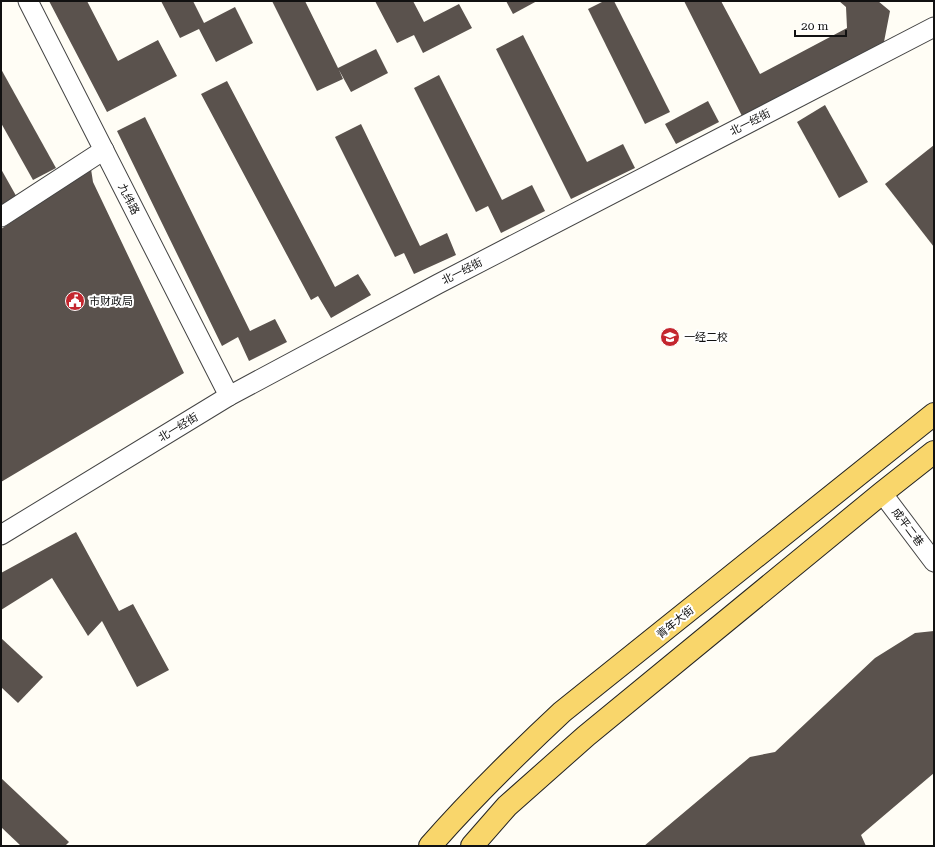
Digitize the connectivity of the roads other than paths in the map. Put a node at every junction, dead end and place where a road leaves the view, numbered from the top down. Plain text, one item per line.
1 (28, 1) edge
2 (934, 27) edge
3 (104, 150) junction
4 (1, 217) edge
5 (229, 396) junction
6 (934, 414) edge
7 (934, 452) edge
8 (882, 492) junction
9 (1, 535) edge
10 (934, 562) edge
11 (430, 846) edge
12 (472, 846) edge

1 - 3 street, 九纬路
2 - 5 street, 北一经街
3 - 4 street
3 - 5 street, 九纬路
5 - 9 street, 北一经街
6 - 11 main road, 青年大街
7 - 8 main road
8 - 10 street, 成平二巷
8 - 12 main road

